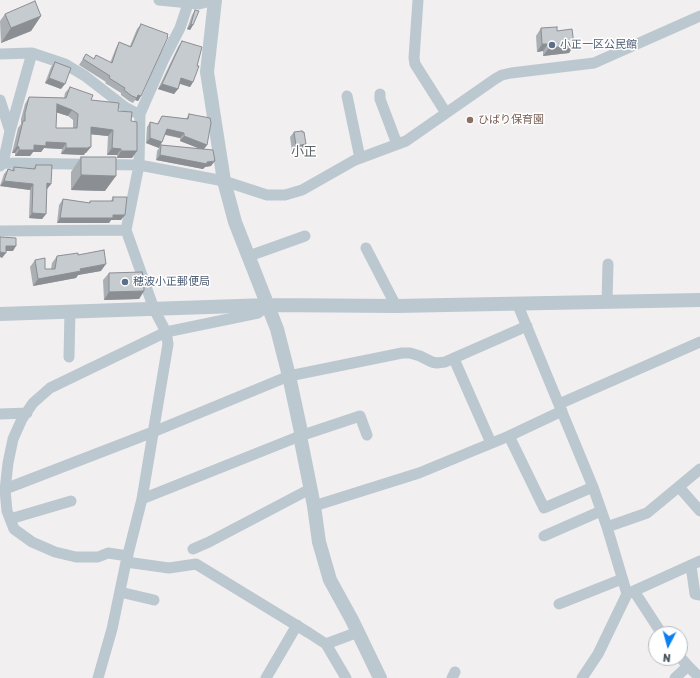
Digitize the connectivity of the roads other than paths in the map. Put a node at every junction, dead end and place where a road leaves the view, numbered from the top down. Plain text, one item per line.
1 (159, 0) edge
2 (215, 0) edge
3 (418, 0) edge
4 (188, 4) junction
5 (700, 16) edge
6 (32, 53) junction
7 (0, 54) edge
8 (380, 94) dead end
9 (347, 96) dead end
10 (0, 100) edge
11 (446, 113) junction
12 (140, 115) junction
13 (10, 131) junction
14 (397, 144) junction
15 (360, 158) junction
16 (1, 165) edge
17 (139, 165) junction
18 (224, 181) junction
19 (0, 230) edge
20 (126, 230) junction
21 (305, 236) dead end
22 (366, 248) dead end
23 (249, 256) junction
24 (608, 264) dead end
25 (700, 300) edge
26 (607, 302) junction
27 (517, 303) junction
28 (268, 305) junction
29 (396, 306) junction
30 (154, 309) junction
31 (70, 311) junction
32 (0, 314) edge
33 (527, 326) junction
34 (166, 332) junction
35 (700, 342) edge
36 (69, 357) dead end
37 (454, 359) junction
38 (289, 376) junction
39 (561, 407) junction
40 (27, 413) junction
41 (0, 414) edge
42 (153, 432) junction
43 (367, 435) dead end
44 (300, 436) junction
45 (509, 436) junction
46 (491, 443) junction
47 (700, 469) edge
48 (679, 487) junction
49 (593, 488) junction
50 (310, 489) junction
51 (3, 490) edge
52 (142, 499) junction
53 (71, 501) dead end
54 (314, 506) junction
55 (601, 511) junction
56 (700, 511) edge
57 (10, 519) junction
58 (607, 527) junction
59 (544, 536) dead end
60 (193, 549) dead end
61 (127, 559) junction
62 (695, 564) edge
63 (622, 579) junction
64 (120, 592) junction
65 (630, 592) junction
66 (700, 594) edge
67 (154, 600) dead end
68 (559, 604) dead end
69 (297, 625) junction
70 (656, 626) edge
71 (358, 632) junction
72 (326, 644) junction
73 (695, 671) edge
74 (98, 678) edge
75 (266, 678) edge
76 (346, 678) edge
77 (380, 678) edge
78 (582, 678) edge
79 (675, 678) edge

1 - 4 street
2 - 4 street
2 - 18 street
3 - 11 street
4 - 12 street
5 - 11 street
6 - 7 street
6 - 12 street
6 - 13 street
8 - 14 street
9 - 15 street
10 - 13 street
11 - 14 street
12 - 17 street
13 - 16 street
14 - 15 street
15 - 18 street
16 - 17 street
17 - 18 street
17 - 20 street
18 - 23 street
19 - 20 street
20 - 30 street
21 - 23 street
22 - 29 street
23 - 28 street
24 - 26 street
25 - 26 street
26 - 27 street
27 - 29 street
27 - 33 street
28 - 29 street
28 - 30 street
28 - 34 street
28 - 38 street
30 - 31 street
30 - 34 street
31 - 32 street
31 - 36 street
33 - 37 street
33 - 39 street
34 - 40 street
34 - 42 street
35 - 39 street
37 - 38 street
37 - 46 street
38 - 42 street
38 - 44 street
39 - 45 street
39 - 49 street
40 - 41 street
40 - 51 street
42 - 51 street
42 - 52 street
43 - 44 street
44 - 50 street
44 - 52 street
45 - 46 street
45 - 49 street
46 - 54 street
47 - 48 street
48 - 56 street
48 - 58 street
49 - 55 street
50 - 54 street
50 - 60 street
51 - 57 street
52 - 61 street
53 - 57 street
54 - 71 street
55 - 58 street
55 - 59 street
57 - 61 street
58 - 63 street
61 - 64 street
61 - 69 street
62 - 65 street
62 - 66 street
63 - 65 street
63 - 68 street
64 - 67 street
64 - 74 street
65 - 70 street
65 - 78 street
69 - 72 street
69 - 75 street
71 - 72 street
71 - 77 street
72 - 76 street
73 - 79 street

